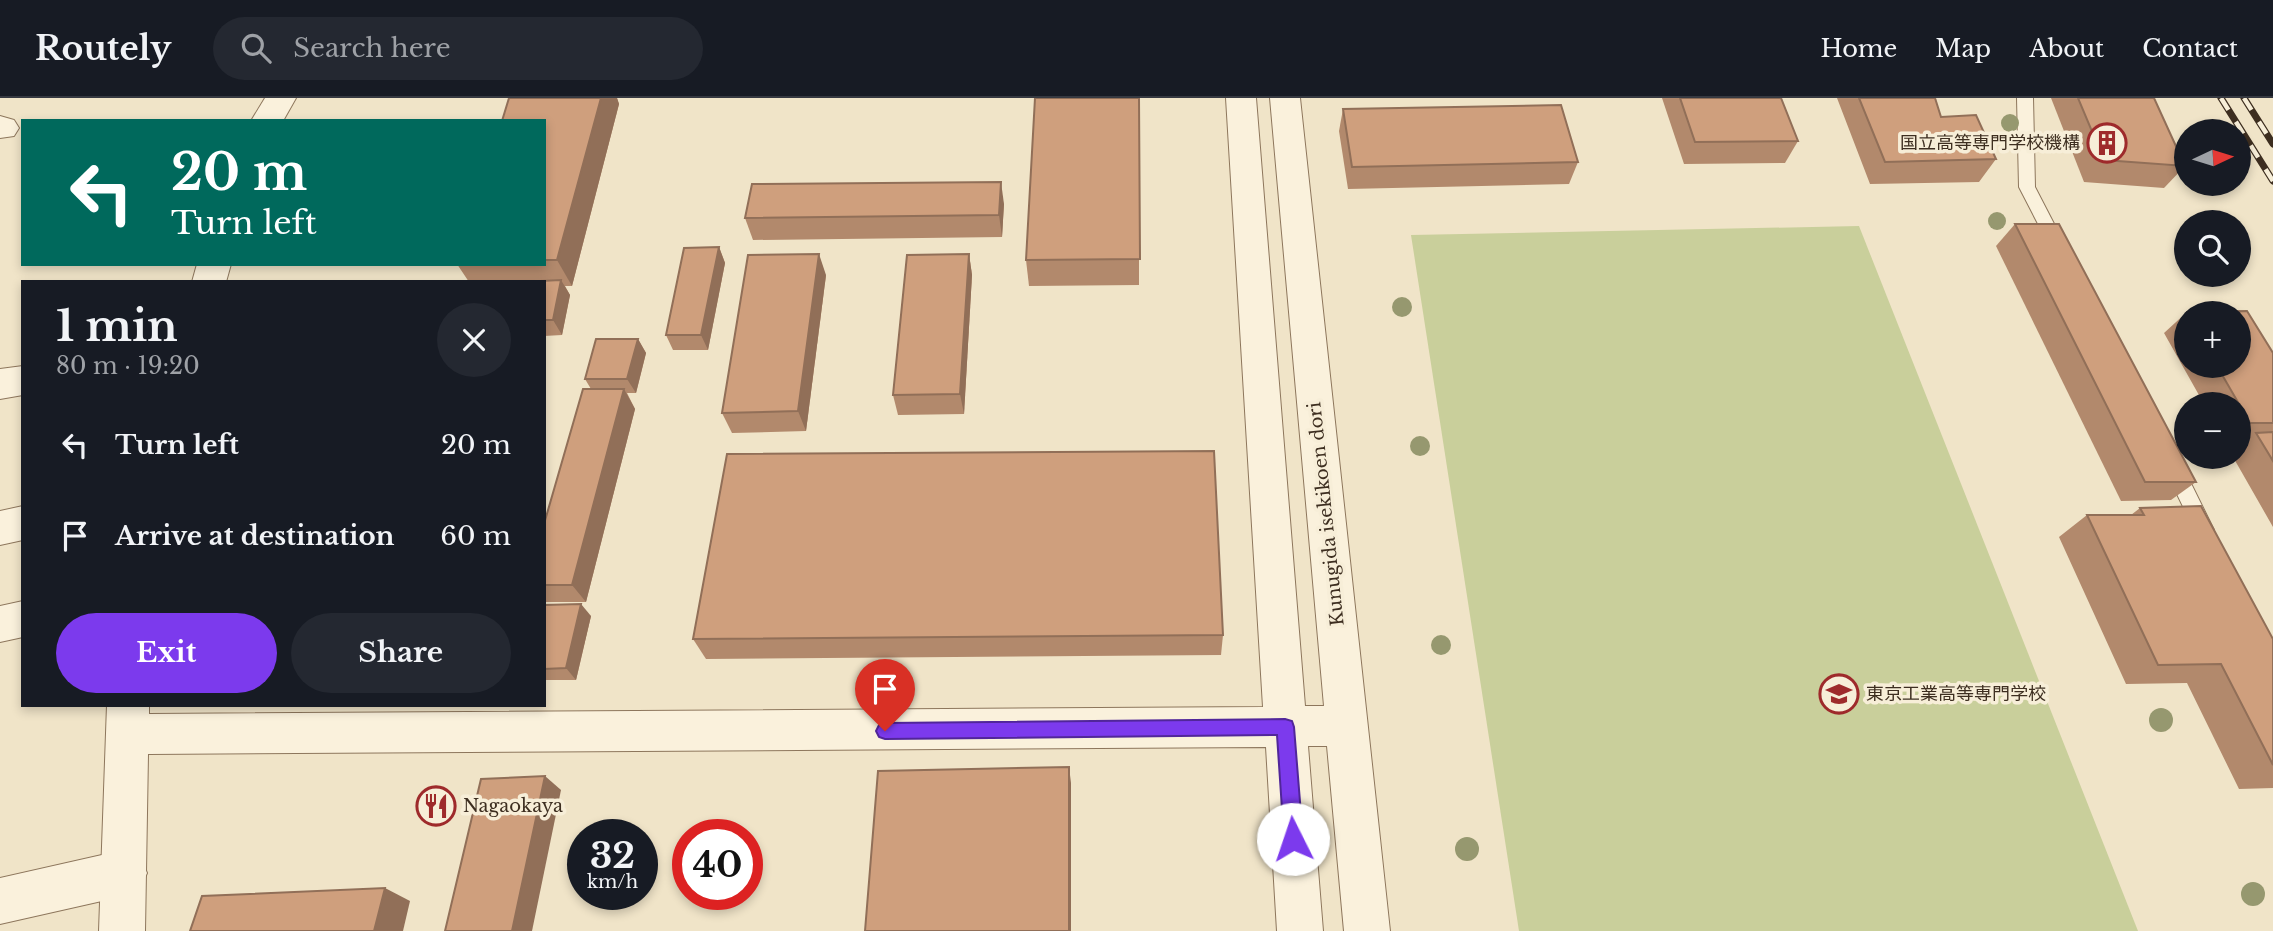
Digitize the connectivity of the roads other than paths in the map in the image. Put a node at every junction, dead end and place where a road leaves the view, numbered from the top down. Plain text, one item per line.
1 (281, 98) edge
2 (1241, 98) edge
3 (1285, 98) edge
4 (2025, 98) edge
5 (268, 119) edge
6 (2065, 260) edge
7 (21, 380) edge
8 (0, 384) edge
9 (2166, 453) edge
10 (21, 523) edge
11 (0, 528) edge
12 (2213, 548) edge
13 (21, 619) edge
14 (0, 624) edge
15 (128, 720) edge
16 (1347, 726) junction
17 (1285, 727) junction
18 (124, 873) junction
19 (0, 901) edge
20 (122, 931) edge
21 (1300, 931) edge
22 (1367, 931) edge

1 - 5 street
2 - 17 street
3 - 16 street, Kunugida isekikoen dori
4 - 6 lane
7 - 8 street
9 - 12 lane
10 - 11 street
13 - 14 street
15 - 17 street
15 - 18 street
16 - 17 street
16 - 22 street, Kunugida isekikoen dori
17 - 21 street
18 - 19 street
18 - 20 street

